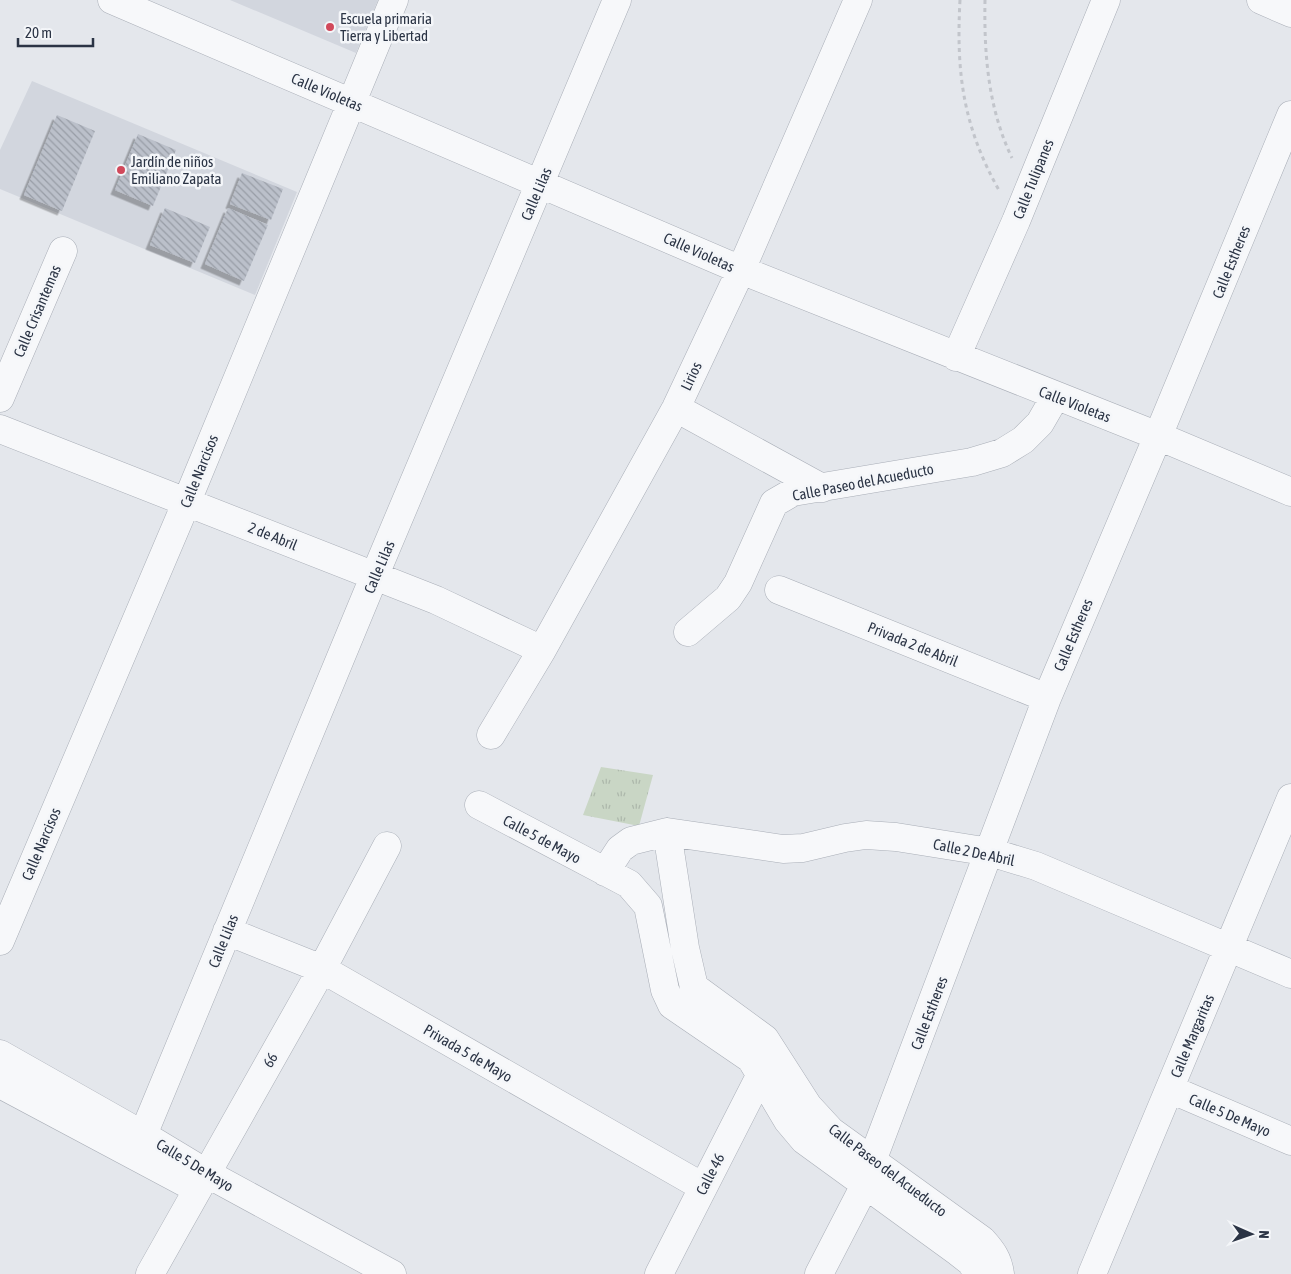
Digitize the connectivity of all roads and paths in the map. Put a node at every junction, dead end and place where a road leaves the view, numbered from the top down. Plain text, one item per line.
1 (112, 0) edge
2 (394, 0) edge
3 (617, 0) edge
4 (858, 0) edge
5 (960, 0) edge
6 (985, 0) edge
7 (1106, 0) edge
8 (1261, 0) edge
9 (1291, 13) edge
10 (351, 102) junction
11 (1291, 115) edge
12 (541, 182) junction
13 (1029, 185) junction
14 (1016, 221) junction
15 (63, 251) dead end
16 (741, 270) junction
17 (956, 357) junction
18 (1055, 397) junction
19 (0, 398) edge
20 (676, 408) junction
21 (0, 429) edge
22 (1158, 436) junction
23 (822, 488) junction
24 (1291, 492) edge
25 (187, 501) junction
26 (374, 577) junction
27 (779, 590) dead end
28 (688, 632) dead end
29 (542, 650) junction
30 (1047, 698) junction
31 (491, 735) dead end
32 (1291, 798) edge
33 (479, 805) dead end
34 (667, 832) junction
35 (387, 846) dead end
36 (990, 852) junction
37 (605, 872) junction
38 (227, 931) junction
39 (0, 941) edge
40 (1229, 947) junction
41 (322, 969) junction
42 (1291, 974) edge
43 (0, 1054) edge
44 (761, 1074) junction
45 (0, 1084) edge
46 (1170, 1089) junction
47 (143, 1135) junction
48 (1291, 1141) edge
49 (869, 1173) junction
50 (201, 1181) junction
51 (703, 1187) junction
52 (150, 1274) edge
53 (392, 1274) edge
54 (659, 1274) edge
55 (820, 1274) edge
56 (977, 1274) edge
57 (1000, 1274) edge
58 (1092, 1274) edge

1 - 10 street, Calle Violetas
2 - 10 street, Calle Narcisos
3 - 12 street, Calle Lilas
4 - 16 street, Lirios
5 - 14 path
6 - 13 path
7 - 13 street, Calle Tulipanes
8 - 9 street
10 - 12 street, Calle Violetas
10 - 25 street, Calle Narcisos
11 - 22 street, Calle Estheres
12 - 16 street, Calle Violetas
12 - 26 street, Calle Lilas
13 - 14 street, Calle Tulipanes
14 - 17 street, Calle Tulipanes
15 - 19 street, Calle Crisantemas
16 - 17 street, Calle Violetas
16 - 20 street, Lirios
17 - 18 street, Calle Violetas
18 - 22 street, Calle Violetas
18 - 23 street, Calle Paseo del Acueducto
20 - 23 street
20 - 29 street, Lirios
21 - 25 street, 2 de Abril
22 - 24 street, Calle Violetas
22 - 30 street, Calle Estheres
23 - 28 street, Calle Paseo del Acueducto
25 - 26 street, 2 de Abril
25 - 39 street, Calle Narcisos
26 - 29 street, 2 de Abril
26 - 38 street, Calle Lilas
27 - 30 street, Privada 2 de Abril
29 - 31 street, Lirios
30 - 36 street, Calle Estheres
32 - 40 street, Calle Margaritas
33 - 37 street, Calle 5 de Mayo
34 - 36 street, Calle 2 De Abril
34 - 37 street
34 - 49 street, Calle Paseo del Acueducto
35 - 41 street, 66
36 - 40 street, Calle 2 De Abril
36 - 49 street, Calle Estheres
37 - 44 street, Calle Paseo del Acueducto
38 - 41 street, Privada 5 de Mayo
38 - 47 street, Calle Lilas
40 - 42 street, Calle 2 De Abril
40 - 46 street, Calle Margaritas
41 - 50 street, 66
41 - 51 street, Privada 5 de Mayo
43 - 47 street, Calle 5 De Mayo
44 - 49 street, Calle Paseo del Acueducto
44 - 51 street, Calle 46
45 - 50 street
46 - 48 street, Calle 5 De Mayo
46 - 58 street, Calle Margaritas
47 - 50 street, Calle 5 De Mayo
49 - 55 street, Calle Estheres
49 - 56 street, Calle Paseo del Acueducto
49 - 57 street, Calle Paseo del Acueducto
50 - 52 street, 66
50 - 53 street, Calle 5 De Mayo
51 - 54 street, Calle 46

